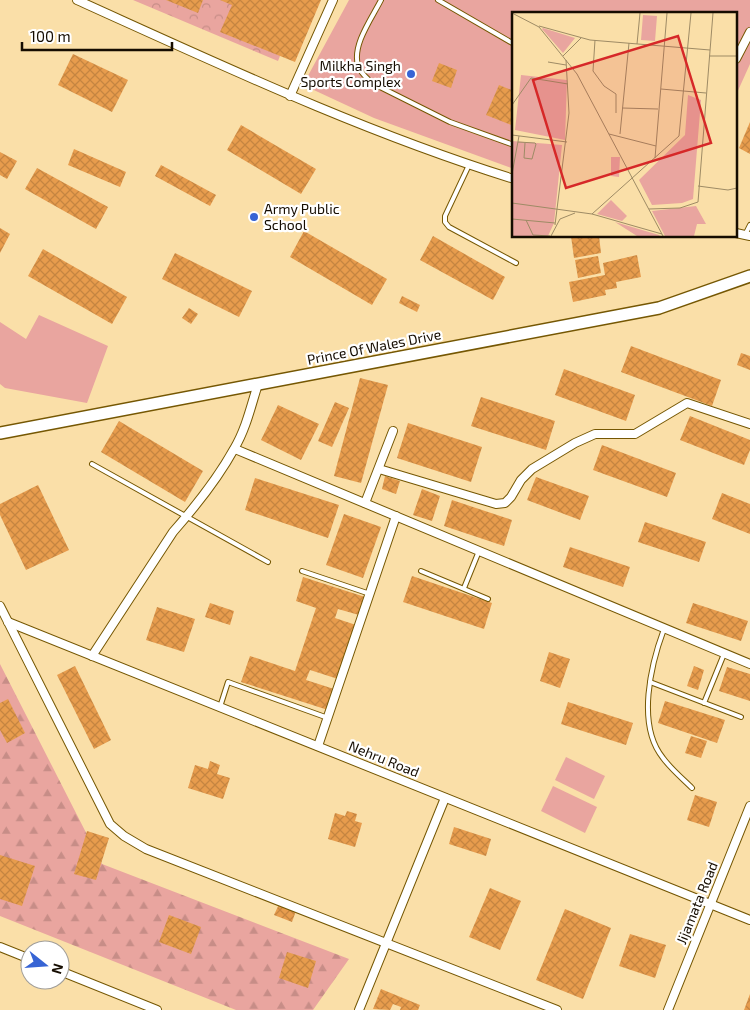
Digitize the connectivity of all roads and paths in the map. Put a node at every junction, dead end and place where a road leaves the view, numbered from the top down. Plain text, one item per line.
1 (78, 0) edge
2 (332, 0) edge
3 (381, 0) edge
4 (438, 0) edge
5 (750, 32) edge
6 (512, 43) edge
7 (738, 55) edge
8 (290, 96) junction
9 (512, 143) edge
10 (469, 166) junction
11 (512, 178) edge
12 (750, 225) edge
13 (748, 235) edge
14 (516, 263) dead end
15 (750, 276) edge
16 (258, 384) junction
17 (750, 424) edge
18 (393, 430) dead end
19 (0, 433) edge
20 (235, 448) junction
21 (92, 464) dead end
22 (380, 469) junction
23 (365, 503) junction
24 (187, 516) junction
25 (396, 516) junction
26 (479, 551) junction
27 (268, 562) dead end
28 (302, 571) dead end
29 (421, 571) dead end
30 (464, 588) junction
31 (370, 594) junction
32 (488, 599) dead end
33 (0, 606) edge
34 (8, 622) junction
35 (664, 629) junction
36 (724, 654) junction
37 (92, 656) junction
38 (750, 664) edge
39 (650, 682) junction
40 (704, 703) junction
41 (220, 707) junction
42 (741, 717) dead end
43 (328, 718) junction
44 (318, 746) junction
45 (692, 788) dead end
46 (445, 798) junction
47 (750, 806) edge
48 (710, 904) junction
49 (750, 920) edge
50 (387, 942) junction
51 (0, 947) edge
52 (20, 955) edge
53 (70, 975) edge
54 (157, 1010) edge
55 (360, 1010) edge
56 (557, 1010) edge
57 (668, 1010) edge

1 - 8 street
2 - 8 street
3 - 9 lane
4 - 6 lane
5 - 7 street
8 - 10 street
10 - 11 street
10 - 14 lane
12 - 13 lane
15 - 16 main road, Prince Of Wales Drive
16 - 19 main road, Prince Of Wales Drive
16 - 20 street
17 - 22 street
18 - 22 street
20 - 23 street
20 - 24 street
21 - 24 lane
22 - 23 street
23 - 25 street
24 - 27 lane
24 - 37 street
25 - 26 street
25 - 31 street
26 - 30 lane
26 - 35 street
28 - 31 lane
29 - 30 lane
30 - 32 lane
31 - 43 street
33 - 34 street
34 - 37 street, Nehru Road
34 - 50 street
35 - 36 street
35 - 39 lane
36 - 38 street
36 - 40 lane
37 - 41 street, Nehru Road
39 - 40 lane
39 - 45 lane
40 - 42 lane
41 - 43 lane
41 - 44 street, Nehru Road
43 - 44 street
44 - 46 street, Nehru Road
46 - 48 street, Nehru Road
46 - 50 street
47 - 48 street, Jijamata Road
48 - 49 street, Nehru Road
48 - 57 street, Jijamata Road
50 - 55 street
50 - 56 street
51 - 52 street
53 - 54 street

